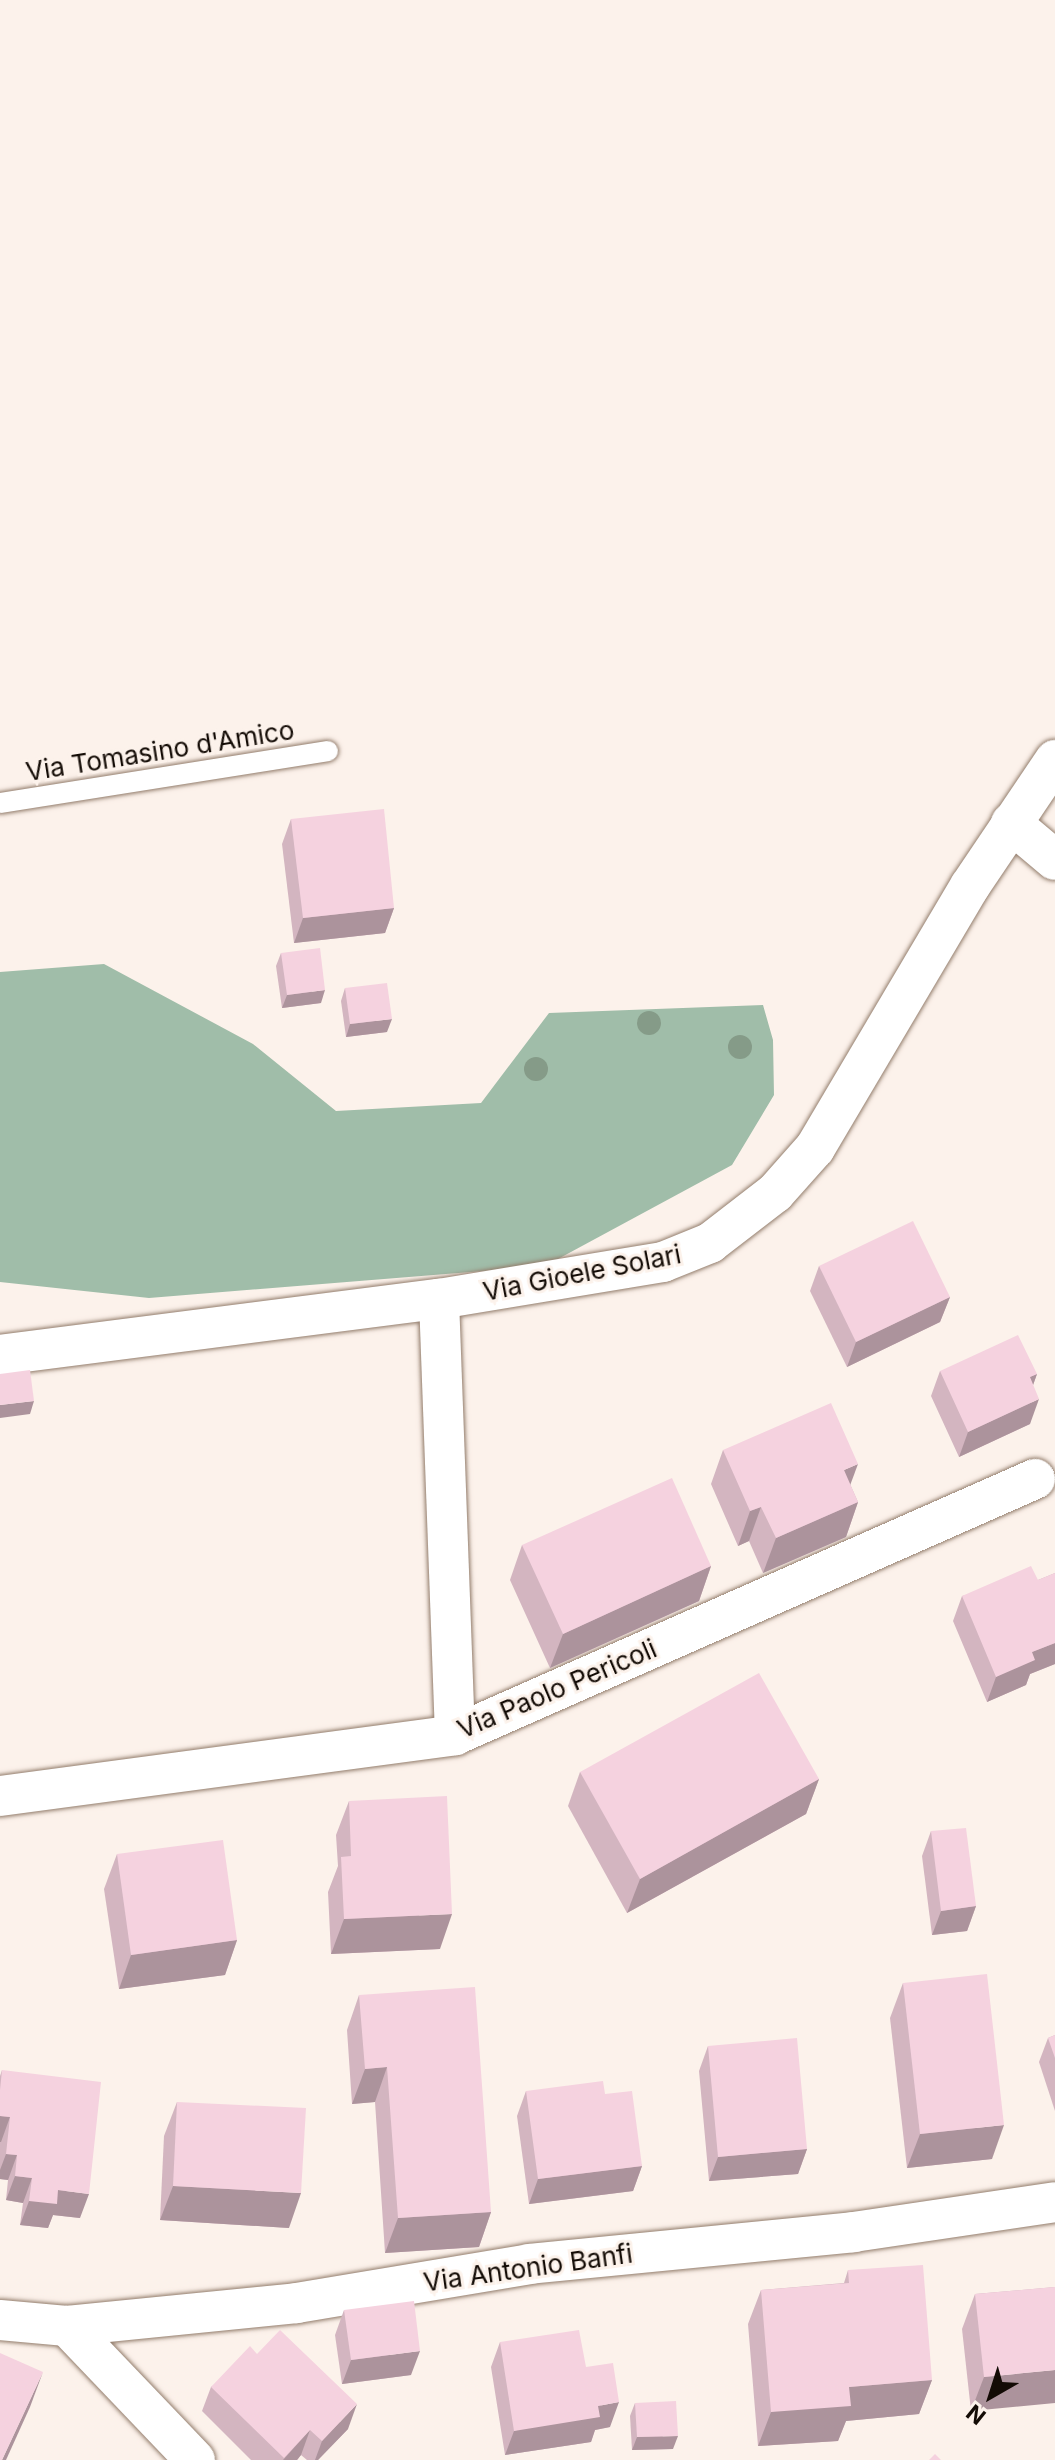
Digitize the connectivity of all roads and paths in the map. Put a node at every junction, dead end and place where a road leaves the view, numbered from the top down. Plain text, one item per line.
1 (328, 751) dead end
2 (1055, 760) edge
3 (0, 803) edge
4 (1011, 823) junction
5 (1055, 860) edge
6 (439, 1299) junction
7 (0, 1355) edge
8 (1035, 1479) dead end
9 (455, 1735) junction
10 (0, 1796) edge
11 (1055, 2202) edge
12 (0, 2320) edge
13 (67, 2326) junction
14 (195, 2460) edge

1 - 3 lane, Via Tomasino d'Amico
2 - 4 street, Via Gioele Solari
4 - 5 street
4 - 6 street, Via Gioele Solari
6 - 7 street, Via Gioele Solari
6 - 9 street
8 - 9 street, Via Paolo Pericoli
9 - 10 street, Via Paolo Pericoli
11 - 13 street, Via Antonio Banfi
12 - 13 street, Via Antonio Banfi
13 - 14 street

